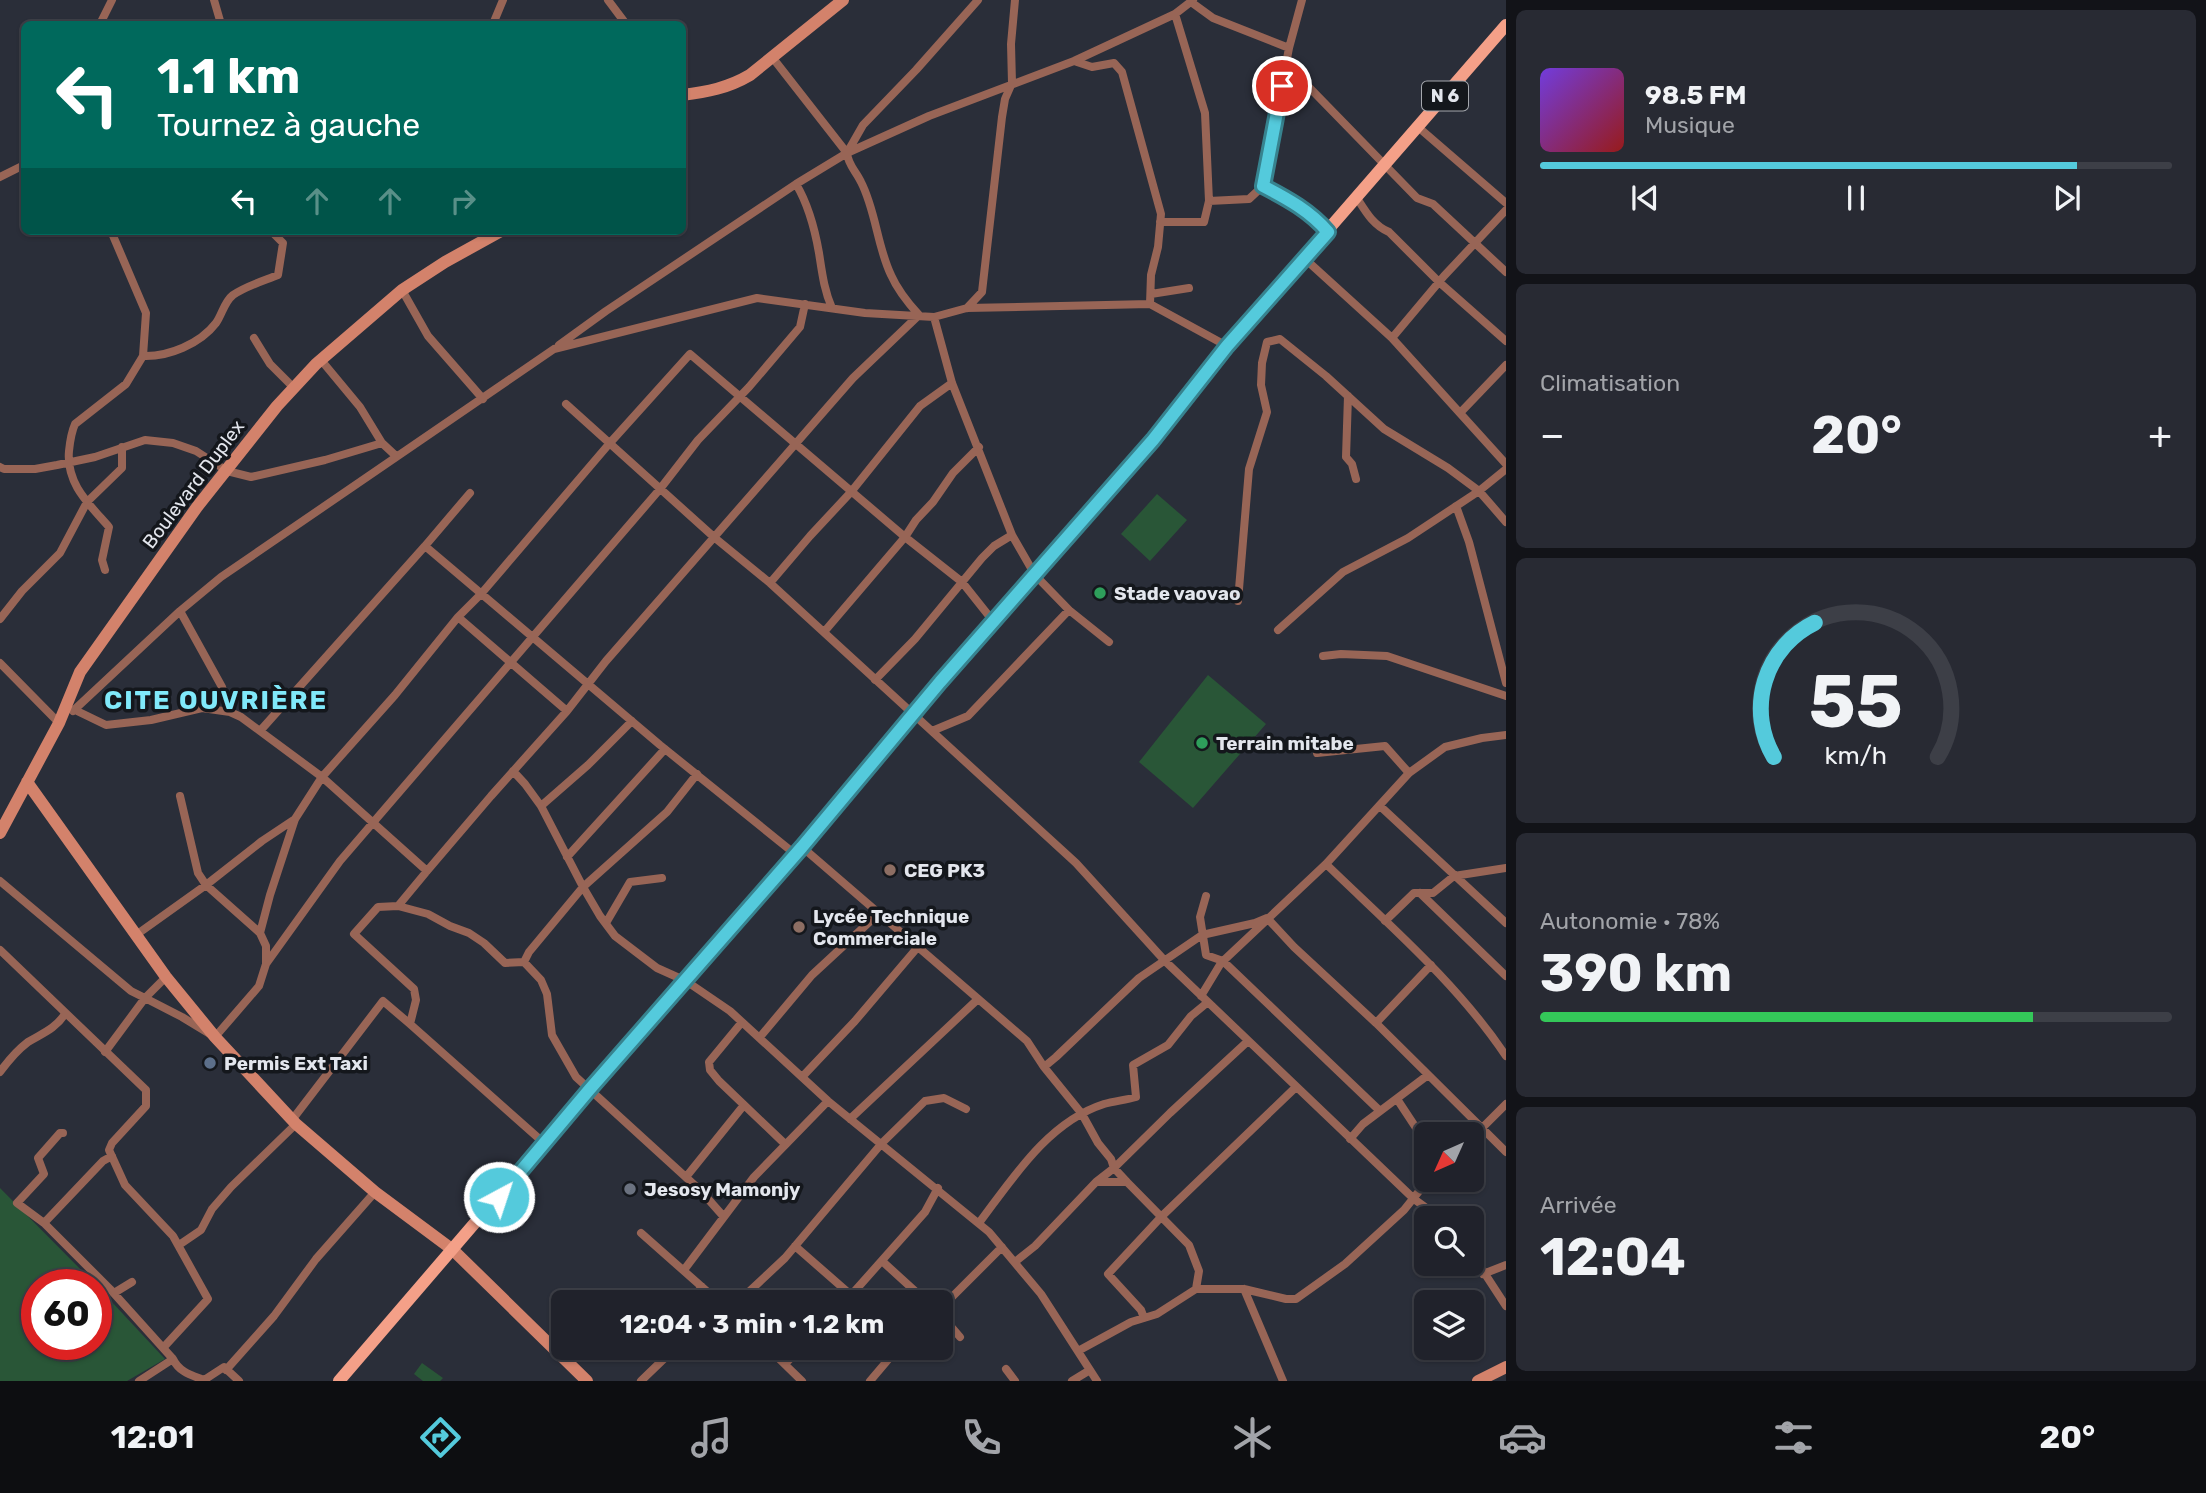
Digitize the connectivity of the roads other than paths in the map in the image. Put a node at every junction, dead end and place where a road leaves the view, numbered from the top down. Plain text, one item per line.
1 (112, 0) edge
2 (214, 0) edge
3 (503, 0) edge
4 (608, 0) edge
5 (843, 0) edge
6 (978, 0) edge
7 (1015, 0) edge
8 (1302, 0) edge
9 (1192, 1) edge
10 (1175, 14) junction
11 (102, 21) edge
12 (220, 21) edge
13 (494, 21) edge
14 (624, 21) edge
15 (1506, 25) edge
16 (1289, 48) junction
17 (772, 57) junction
18 (1074, 61) junction
19 (1285, 69) junction
20 (1012, 83) junction
21 (686, 94) edge
22 (1418, 128) junction
23 (847, 153) junction
24 (21, 166) edge
25 (1384, 166) junction
26 (0, 177) edge
27 (796, 184) junction
28 (1263, 186) junction
29 (1357, 198) junction
30 (1209, 201) junction
31 (1506, 203) edge
32 (1506, 210) edge
33 (1160, 222) junction
34 (1328, 232) junction
35 (113, 235) edge
36 (275, 235) edge
37 (494, 235) edge
38 (1474, 243) junction
39 (1304, 258) junction
40 (1506, 272) edge
41 (1439, 282) junction
42 (1189, 288) dead end
43 (402, 290) junction
44 (1151, 294) junction
45 (805, 304) junction
46 (1150, 304) junction
47 (832, 307) junction
48 (967, 308) junction
49 (919, 315) junction
50 (934, 317) junction
51 (254, 338) dead end
52 (1392, 338) junction
53 (1506, 341) edge
54 (1227, 346) junction
55 (554, 349) junction
56 (143, 356) junction
57 (321, 360) junction
58 (1506, 365) edge
59 (952, 383) junction
60 (294, 388) junction
61 (740, 396) junction
62 (1348, 396) junction
63 (483, 399) junction
64 (566, 404) dead end
65 (1460, 413) junction
66 (382, 443) junction
67 (609, 444) junction
68 (796, 444) junction
69 (122, 447) junction
70 (978, 447) junction
71 (396, 456) junction
72 (68, 463) junction
73 (1506, 466) edge
74 (0, 467) edge
75 (226, 471) junction
76 (1356, 479) dead end
77 (660, 489) junction
78 (1479, 491) junction
79 (851, 492) junction
80 (471, 493) dead end
81 (87, 502) junction
82 (1456, 506) junction
83 (1506, 522) edge
84 (1012, 536) junction
85 (905, 537) junction
86 (715, 538) junction
87 (425, 546) junction
88 (105, 570) dead end
89 (1035, 575) junction
90 (962, 582) junction
91 (770, 583) junction
92 (481, 594) junction
93 (1238, 601) dead end
94 (1069, 610) junction
95 (180, 611) junction
96 (458, 617) junction
97 (0, 619) edge
98 (993, 621) junction
99 (1279, 630) dead end
100 (824, 632) junction
101 (533, 636) junction
102 (1109, 642) dead end
103 (1323, 656) dead end
104 (0, 663) edge
105 (511, 663) junction
106 (875, 680) junction
107 (588, 683) junction
108 (1506, 683) edge
109 (1506, 696) edge
110 (75, 710) junction
111 (567, 711) junction
112 (230, 712) junction
113 (914, 714) junction
114 (632, 721) junction
115 (59, 723) junction
116 (260, 731) junction
117 (932, 731) junction
118 (1506, 735) edge
119 (665, 749) junction
120 (1317, 753) dead end
121 (513, 771) junction
122 (1409, 773) junction
123 (697, 774) junction
124 (322, 778) junction
125 (27, 782) junction
126 (180, 796) dead end
127 (541, 806) junction
128 (1380, 806) junction
129 (295, 820) junction
130 (372, 822) junction
131 (0, 833) edge
132 (799, 850) junction
133 (566, 857) junction
134 (1326, 864) junction
135 (1506, 868) edge
136 (427, 871) junction
137 (1454, 876) junction
138 (662, 878) dead end
139 (0, 881) edge
140 (206, 885) junction
141 (583, 887) junction
142 (1420, 893) junction
143 (1206, 896) dead end
144 (398, 906) junction
145 (878, 914) junction
146 (1267, 918) junction
147 (1385, 921) junction
148 (606, 923) junction
149 (1506, 923) edge
150 (260, 933) junction
151 (136, 935) junction
152 (1202, 935) junction
153 (917, 948) junction
154 (0, 950) edge
155 (1165, 961) junction
156 (1223, 961) junction
157 (524, 962) junction
158 (266, 964) junction
159 (1431, 965) junction
160 (166, 976) junction
161 (1506, 976) edge
162 (686, 981) junction
163 (145, 998) junction
164 (978, 999) junction
165 (1205, 999) junction
166 (65, 1014) junction
167 (742, 1022) junction
168 (1376, 1023) junction
169 (410, 1024) junction
170 (760, 1037) junction
171 (215, 1038) junction
172 (1248, 1041) junction
173 (105, 1052) junction
174 (1506, 1056) edge
175 (1044, 1067) junction
176 (0, 1072) edge
177 (1429, 1075) junction
178 (803, 1076) junction
179 (1296, 1087) junction
180 (589, 1090) junction
181 (1397, 1099) junction
182 (828, 1101) junction
183 (1506, 1104) edge
184 (744, 1105) junction
185 (966, 1110) dead end
186 (1380, 1111) junction
187 (1082, 1114) junction
188 (850, 1119) junction
189 (294, 1122) junction
190 (1476, 1122) edge
191 (1414, 1125) edge
192 (1484, 1126) edge
193 (1484, 1130) edge
194 (63, 1133) dead end
195 (1350, 1139) junction
196 (544, 1143) junction
197 (881, 1143) junction
198 (785, 1144) junction
199 (1506, 1152) edge
200 (112, 1156) junction
201 (1114, 1168) junction
202 (686, 1177) junction
203 (1096, 1182) junction
204 (1127, 1182) junction
205 (937, 1188) junction
206 (375, 1192) junction
207 (1418, 1192) edge
208 (1414, 1199) junction
209 (1424, 1206) edge
210 (1162, 1216) junction
211 (724, 1217) junction
212 (44, 1223) junction
213 (979, 1223) junction
214 (641, 1233) dead end
215 (178, 1245) junction
216 (795, 1246) junction
217 (1002, 1247) junction
218 (453, 1250) junction
219 (882, 1261) junction
220 (1015, 1262) junction
221 (1506, 1265) edge
222 (684, 1270) junction
223 (1484, 1274) edge
224 (1484, 1275) edge
225 (132, 1282) dead end
226 (701, 1286) junction
227 (1196, 1289) junction
228 (1244, 1289) junction
229 (699, 1290) edge
230 (706, 1290) edge
231 (750, 1290) edge
232 (839, 1290) edge
233 (856, 1290) edge
234 (915, 1290) edge
235 (114, 1293) junction
236 (953, 1296) edge
237 (1506, 1306) edge
238 (1144, 1318) junction
239 (953, 1329) edge
240 (960, 1337) dead end
241 (163, 1348) junction
242 (1078, 1351) junction
243 (173, 1359) junction
244 (663, 1360) edge
245 (782, 1360) edge
246 (789, 1360) edge
247 (888, 1360) edge
248 (786, 1363) junction
249 (1506, 1367) edge
250 (1006, 1369) dead end
251 (226, 1370) junction
252 (1090, 1370) junction
253 (138, 1381) edge
254 (239, 1381) edge
255 (339, 1381) edge
256 (587, 1381) edge
257 (641, 1381) edge
258 (802, 1381) edge
259 (870, 1381) edge
260 (1015, 1381) edge
261 (1072, 1381) edge
262 (1097, 1381) edge
263 (1283, 1381) edge
264 (1478, 1381) edge

1 - 11 street
2 - 12 street
3 - 13 street
4 - 14 street
5 - 17 street
6 - 23 street
7 - 20 street
8 - 16 street
9 - 10 street
9 - 16 street
10 - 18 street
10 - 30 street
15 - 22 main road, N 6
16 - 19 street
17 - 21 street
17 - 23 street
18 - 20 street
18 - 33 street
19 - 25 street
19 - 28 street
20 - 23 street
20 - 48 street
22 - 25 main road, N 6
22 - 31 street
23 - 27 street
23 - 49 street
24 - 26 street
25 - 29 main road, N 6
25 - 38 street
27 - 47 street
27 - 55 street
28 - 30 street
28 - 34 street
29 - 34 main road, N 6
29 - 41 street
30 - 33 street
32 - 38 street
33 - 44 street
34 - 39 main road, N 6
35 - 56 street
36 - 56 street
37 - 43 street, Boulevard Duplex
38 - 40 street
38 - 41 street
39 - 52 street
39 - 54 main road, N 6
41 - 52 street
41 - 53 street
42 - 44 street
43 - 57 street, Boulevard Duplex
43 - 63 street
44 - 46 street
45 - 47 street
45 - 55 street
45 - 61 street
46 - 48 street
46 - 54 street
47 - 49 street
48 - 50 street
49 - 50 street
49 - 68 street
50 - 59 street
51 - 60 street
52 - 65 street
54 - 89 main road, N 6
55 - 63 street
56 - 72 street
57 - 60 street, Boulevard Duplex
57 - 66 street
58 - 65 street
59 - 70 street
59 - 79 street
60 - 75 street, Boulevard Duplex
61 - 67 street
61 - 68 street
61 - 77 street
62 - 76 street
62 - 78 street
62 - 93 street
63 - 71 street
64 - 67 street
65 - 73 street
66 - 71 street
66 - 75 street
67 - 77 street
67 - 92 street
68 - 79 street
68 - 86 street
69 - 72 street
69 - 75 street
69 - 81 street
70 - 84 street
70 - 85 street
71 - 95 street
72 - 74 street
72 - 81 street
73 - 78 street
75 - 115 street, Boulevard Duplex
77 - 86 street
77 - 101 street
78 - 82 street
78 - 83 street
79 - 85 street
79 - 91 street
80 - 87 street
81 - 88 street
81 - 97 street
82 - 99 street
82 - 108 street
84 - 89 street
84 - 90 street
85 - 90 street
85 - 100 street
86 - 91 street
86 - 107 street
87 - 92 street
87 - 116 street
89 - 94 street
89 - 98 main road, N 6
90 - 98 street
90 - 106 street
91 - 100 street
92 - 96 street
92 - 101 street
94 - 102 street
94 - 117 street
95 - 110 street
95 - 112 street
96 - 105 street
96 - 124 street
98 - 113 main road, N 6
100 - 106 street
101 - 105 street
101 - 107 street
103 - 109 street
104 - 115 street
105 - 111 street
105 - 130 street
106 - 113 street
107 - 111 street
107 - 114 street
110 - 112 street
110 - 115 street
111 - 121 street
112 - 116 street
113 - 117 street
113 - 132 main road, N 6
114 - 119 street
114 - 127 street
115 - 125 street, Boulevard Duplex
116 - 124 street
117 - 155 street
118 - 122 street
119 - 123 street
119 - 133 street
120 - 122 street
121 - 127 street
121 - 136 street
122 - 128 street
123 - 132 street
123 - 141 street
124 - 129 street
124 - 130 street
125 - 131 street, Boulevard Duplex
125 - 151 street
126 - 140 street
127 - 133 street
128 - 134 street
128 - 137 street
129 - 140 street
129 - 150 street
130 - 136 street
130 - 158 street
132 - 145 street
132 - 162 main road, N 6
133 - 141 street
134 - 146 street
134 - 147 street
135 - 137 street
136 - 144 street
137 - 142 street
137 - 149 street
138 - 148 street
139 - 163 street
140 - 150 street
140 - 151 street
141 - 148 street
141 - 157 street
142 - 147 street
142 - 161 street
143 - 152 street
144 - 157 street
144 - 169 street
145 - 153 street
145 - 170 street
146 - 152 street
146 - 156 street
146 - 168 street
147 - 159 street
148 - 162 street
150 - 158 street
151 - 160 street
152 - 155 street
152 - 156 street
153 - 164 street
153 - 178 street
154 - 166 street
155 - 165 street
155 - 175 street
156 - 165 street
156 - 186 street
157 - 180 street
158 - 171 street
159 - 168 street
159 - 174 street
160 - 163 street
160 - 171 street
162 - 167 street
162 - 180 main road, N 6
163 - 171 street
163 - 173 street
164 - 175 street
164 - 188 street
165 - 172 street
165 - 187 street
166 - 173 street
166 - 176 street
167 - 170 street
167 - 184 street
168 - 177 street
169 - 189 street
169 - 196 street
170 - 178 street
171 - 189 street
172 - 179 street
172 - 201 street
173 - 200 street
175 - 187 street
177 - 181 street
177 - 190 street
178 - 182 street
179 - 195 street
179 - 210 street
180 - 196 main road, N 6
180 - 202 street
181 - 186 street
181 - 191 street
182 - 188 street
182 - 198 street
183 - 192 street
184 - 198 street
184 - 202 street
185 - 197 street
186 - 195 street
187 - 201 street
187 - 213 street
188 - 197 street
189 - 206 street
189 - 215 street
193 - 199 street
194 - 212 street
195 - 208 street
196 - 218 main road, N 6
197 - 205 street
197 - 216 street
198 - 211 street
200 - 212 street
200 - 215 street
201 - 203 street
201 - 204 street
202 - 211 street
203 - 204 street
203 - 220 street
204 - 210 street
205 - 213 street
205 - 219 street
206 - 218 street
206 - 251 street
207 - 208 street
208 - 209 street
208 - 228 street
210 - 227 street
210 - 238 street
211 - 222 street
212 - 235 street
213 - 217 street
214 - 222 street
215 - 241 street
216 - 231 street
216 - 232 street
217 - 220 street
217 - 236 street
218 - 255 main road, N 6
218 - 256 street
219 - 233 street
219 - 234 street
220 - 242 street
221 - 223 street
222 - 226 street
224 - 237 street
225 - 235 street
226 - 229 street
226 - 230 street
227 - 228 street
227 - 238 street
228 - 263 street
235 - 241 street
238 - 242 street
239 - 240 street
241 - 243 street
242 - 252 street
243 - 251 street
243 - 253 street
244 - 257 street
245 - 248 street
246 - 248 street
247 - 259 street
248 - 258 street
249 - 264 street
250 - 260 street
251 - 254 street
252 - 261 street
252 - 262 street

